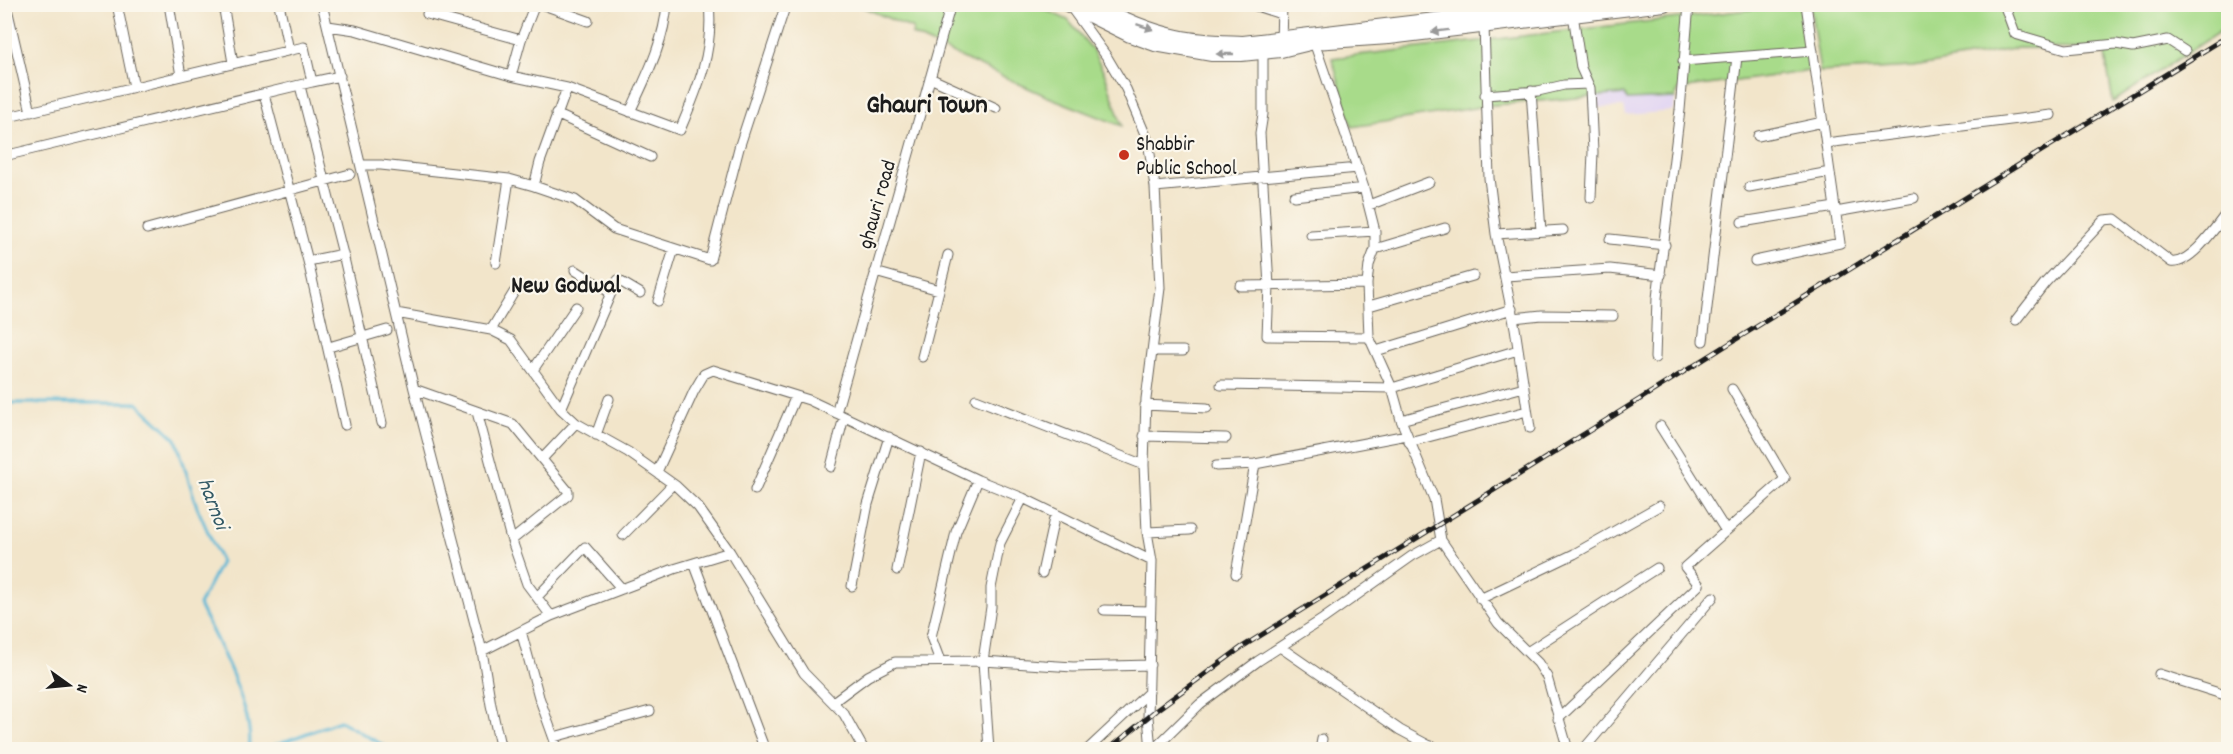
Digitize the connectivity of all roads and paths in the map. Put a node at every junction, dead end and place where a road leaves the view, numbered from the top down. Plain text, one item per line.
1 (6, 4) edge
2 (117, 4) edge
3 (169, 4) edge
4 (223, 4) edge
5 (279, 4) edge
6 (322, 4) edge
7 (535, 4) edge
8 (541, 4) edge
9 (667, 4) edge
10 (709, 4) edge
11 (786, 4) edge
12 (951, 4) edge
13 (1091, 4) edge
14 (1250, 4) edge
15 (1664, 4) edge
16 (1689, 4) edge
17 (1806, 4) edge
18 (2004, 4) edge
19 (1069, 5) edge
20 (1281, 9) edge
21 (1572, 9) edge
22 (427, 14) dead end
23 (588, 21) dead end
24 (1484, 25) junction
25 (328, 26) junction
26 (521, 40) junction
27 (1314, 42) junction
28 (1281, 44) junction
29 (289, 50) junction
30 (1263, 50) junction
31 (1813, 51) junction
32 (2185, 51) dead end
33 (1737, 57) junction
34 (1683, 61) junction
35 (234, 63) junction
36 (181, 76) junction
37 (340, 76) junction
38 (511, 76) junction
39 (930, 78) junction
40 (312, 82) junction
41 (1588, 84) junction
42 (300, 86) junction
43 (134, 87) junction
44 (567, 88) junction
45 (1531, 91) junction
46 (264, 94) junction
47 (1485, 94) junction
48 (996, 108) dead end
49 (31, 112) junction
50 (630, 112) junction
51 (556, 114) junction
52 (2051, 115) dead end
53 (4, 118) edge
54 (1823, 122) junction
55 (1758, 136) dead end
56 (1826, 143) junction
57 (4, 156) edge
58 (650, 157) dead end
59 (362, 165) junction
60 (1358, 168) junction
61 (1830, 172) junction
62 (350, 174) dead end
63 (1262, 177) junction
64 (509, 179) junction
65 (324, 180) junction
66 (1429, 182) dead end
67 (534, 186) junction
68 (1155, 187) junction
69 (1749, 187) dead end
70 (1364, 188) junction
71 (289, 190) junction
72 (1294, 196) dead end
73 (1590, 198) dead end
74 (1914, 198) dead end
75 (1369, 205) junction
76 (1836, 209) junction
77 (2229, 211) edge
78 (1742, 222) dead end
79 (1445, 228) dead end
80 (147, 229) dead end
81 (1563, 230) dead end
82 (1375, 231) junction
83 (1541, 231) junction
84 (1496, 234) junction
85 (1311, 235) dead end
86 (1610, 239) dead end
87 (1665, 244) junction
88 (674, 249) junction
89 (1375, 249) junction
90 (343, 254) junction
91 (948, 255) dead end
92 (308, 261) junction
93 (1755, 261) dead end
94 (496, 263) dead end
95 (575, 270) dead end
96 (875, 272) junction
97 (1661, 275) junction
98 (1473, 276) dead end
99 (1505, 276) junction
100 (1367, 284) junction
101 (1240, 286) dead end
102 (1269, 286) junction
103 (939, 290) junction
104 (514, 292) dead end
105 (611, 293) junction
106 (640, 293) dead end
107 (658, 301) dead end
108 (1369, 306) junction
109 (576, 307) dead end
110 (396, 313) junction
111 (1513, 314) junction
112 (1613, 316) dead end
113 (2016, 320) dead end
114 (387, 330) dead end
115 (491, 330) junction
116 (362, 337) junction
117 (1369, 337) junction
118 (1703, 341) dead end
119 (329, 347) junction
120 (1518, 350) junction
121 (1152, 351) junction
122 (1183, 351) dead end
123 (1376, 351) junction
124 (922, 357) dead end
125 (1655, 358) dead end
126 (533, 370) junction
127 (1221, 385) dead end
128 (1524, 387) junction
129 (1392, 388) junction
130 (414, 389) junction
131 (1732, 390) dead end
132 (796, 396) junction
133 (609, 399) dead end
134 (976, 399) dead end
135 (1145, 405) junction
136 (1207, 408) dead end
137 (561, 409) junction
138 (1527, 411) junction
139 (477, 412) junction
140 (840, 415) junction
141 (1401, 420) junction
142 (382, 423) dead end
143 (576, 423) junction
144 (345, 425) dead end
145 (1660, 426) dead end
146 (1530, 428) dead end
147 (596, 435) junction
148 (1144, 436) junction
149 (889, 437) junction
150 (1226, 438) dead end
151 (1408, 438) junction
152 (921, 452) junction
153 (542, 459) junction
154 (1255, 464) junction
155 (1144, 465) junction
156 (1216, 466) dead end
157 (831, 467) dead end
158 (657, 472) junction
159 (978, 480) junction
160 (673, 484) junction
161 (755, 490) dead end
162 (1023, 498) junction
163 (1659, 506) dead end
164 (1055, 514) junction
165 (1190, 530) dead end
166 (1726, 531) junction
167 (1147, 532) junction
168 (623, 535) dead end
169 (512, 540) junction
170 (1441, 540) junction
171 (730, 552) junction
172 (1152, 561) junction
173 (694, 563) junction
174 (1657, 568) dead end
175 (897, 570) dead end
176 (1042, 573) dead end
177 (1236, 574) dead end
178 (852, 586) dead end
179 (622, 589) junction
180 (537, 597) junction
181 (1713, 597) dead end
182 (1480, 599) junction
183 (1104, 610) dead end
184 (1150, 611) junction
185 (551, 616) junction
186 (521, 631) junction
187 (1280, 647) junction
188 (482, 651) junction
189 (1527, 652) junction
190 (940, 661) junction
191 (983, 661) junction
192 (1149, 665) junction
193 (2159, 674) dead end
194 (1149, 693) junction
195 (2229, 696) edge
196 (833, 702) junction
197 (650, 711) dead end
198 (1558, 719) junction
199 (554, 738) junction
200 (1322, 739) dead end
201 (501, 750) edge
202 (558, 750) edge
203 (765, 750) edge
204 (864, 750) edge
205 (989, 750) edge
206 (1087, 750) edge
207 (1152, 750) edge
208 (1320, 750) edge
209 (1443, 750) edge
210 (1568, 750) edge
211 (1583, 750) edge

1 - 49 street
2 - 43 street
3 - 36 street
4 - 35 street
5 - 29 street
6 - 25 street
7 - 26 street
8 - 23 street
9 - 50 street
10 - 50 street
11 - 88 street
12 - 39 street, ghauri road
13 -> 28 main road
14 - 20 street
15 - 21 main road
16 - 34 street
17 - 31 street
18 - 32 street
30 -> 19 main road
19 - 68 street
20 - 28 street
21 - 24 main road
21 - 28 main road
21 - 41 street
22 - 26 street
24 -> 27 main road
24 - 47 street
25 - 37 street
25 - 38 street
26 - 38 street
27 - 28 main road
27 - 60 street
28 - 30 main road
29 - 35 street
29 - 40 street
30 - 63 street
31 - 33 street
31 - 54 street
33 - 34 street
33 - 118 street
34 - 87 street
35 - 36 street
36 - 43 street
37 - 40 street
37 - 59 street
38 - 44 street
39 - 48 street
39 - 96 street, ghauri road
40 - 42 street
41 - 45 street
41 - 73 street
42 - 46 street
42 - 65 street
43 - 49 street
44 - 50 street
44 - 51 street
45 - 47 street
45 - 83 street
46 - 57 street
46 - 71 street
47 - 84 street
49 - 53 street
51 - 58 street
51 - 67 street
52 - 56 street
54 - 55 street
54 - 56 street
56 - 61 street
59 - 64 street
59 - 110 street
60 - 63 street
60 - 70 street
61 - 69 street
61 - 76 street
62 - 65 street
63 - 68 street
63 - 102 street
64 - 67 street
64 - 94 street
65 - 71 street
65 - 90 street
66 - 75 street
67 - 88 street
68 - 121 street
70 - 72 street
70 - 75 street
71 - 80 street
71 - 92 street
74 - 76 street
75 - 82 street
76 - 78 street
76 - 93 street
77 - 113 street
79 - 89 street
81 - 83 street
82 - 85 street
82 - 89 street
83 - 84 street
84 - 99 street
86 - 87 street
87 - 97 street
88 - 107 street
89 - 100 street
90 - 92 street
90 - 116 street
91 - 103 street
92 - 119 street
95 - 105 street
96 - 103 street
96 - 140 street, ghauri road
97 - 99 street
97 - 125 street
98 - 108 street
99 - 111 street
100 - 102 street
100 - 108 street
101 - 102 street
102 - 117 street
103 - 124 street
104 - 115 street
105 - 106 street
105 - 137 street
108 - 117 street
109 - 126 street
110 - 115 street
110 - 130 street
111 - 112 street
111 - 120 street
111 - 123 street
114 - 116 street
115 - 126 street
116 - 119 street
116 - 142 street
117 - 123 street
119 - 144 street
120 - 128 street
120 - 129 street
121 - 122 street
121 - 135 street
123 - 129 street
126 - 137 street
127 - 129 street
128 - 138 street
128 - 141 street
129 - 141 street
130 - 139 street
130 - 188 street
131 - 166 street
132 - 140 street
132 - 158 street
132 - 161 street
133 - 147 street
134 - 155 street
135 - 136 street
135 - 148 street
137 - 143 street
138 - 146 street
138 - 151 street
139 - 153 street
139 - 169 street
140 - 149 street
140 - 157 street, ghauri road
141 - 151 street
143 - 147 street
143 - 153 street
145 - 166 street
147 - 158 street
148 - 150 street
148 - 155 street
149 - 152 street
149 - 178 street
151 - 154 street
151 - 170 street
152 - 159 street
152 - 175 street
153 - 169 street
154 - 156 street
154 - 177 street
155 - 167 street
158 - 160 street
159 - 162 street
159 - 190 street
160 - 168 street
160 - 171 street
162 - 164 street
162 - 191 street
163 - 182 street
164 - 172 street
164 - 176 street
165 - 167 street
166 - 198 street
167 - 172 street
169 - 180 street
170 - 182 street
170 - 187 street
171 - 173 street
171 - 196 street
172 - 184 street
173 - 179 street
173 - 203 street
174 - 189 street
179 - 180 street
179 - 185 street
180 - 185 street
181 - 211 street
182 - 189 street
183 - 184 street
184 - 192 street
185 - 186 street
186 - 188 street
186 - 199 street
187 - 207 street
187 - 209 street
188 - 201 street
189 - 198 street
190 - 191 street
190 - 196 street
191 - 192 street
191 - 205 street
192 - 194 street
193 - 195 street
194 - 206 street
194 - 207 street
196 - 204 street
197 - 199 street
198 - 210 street
199 - 202 street
200 - 208 street

